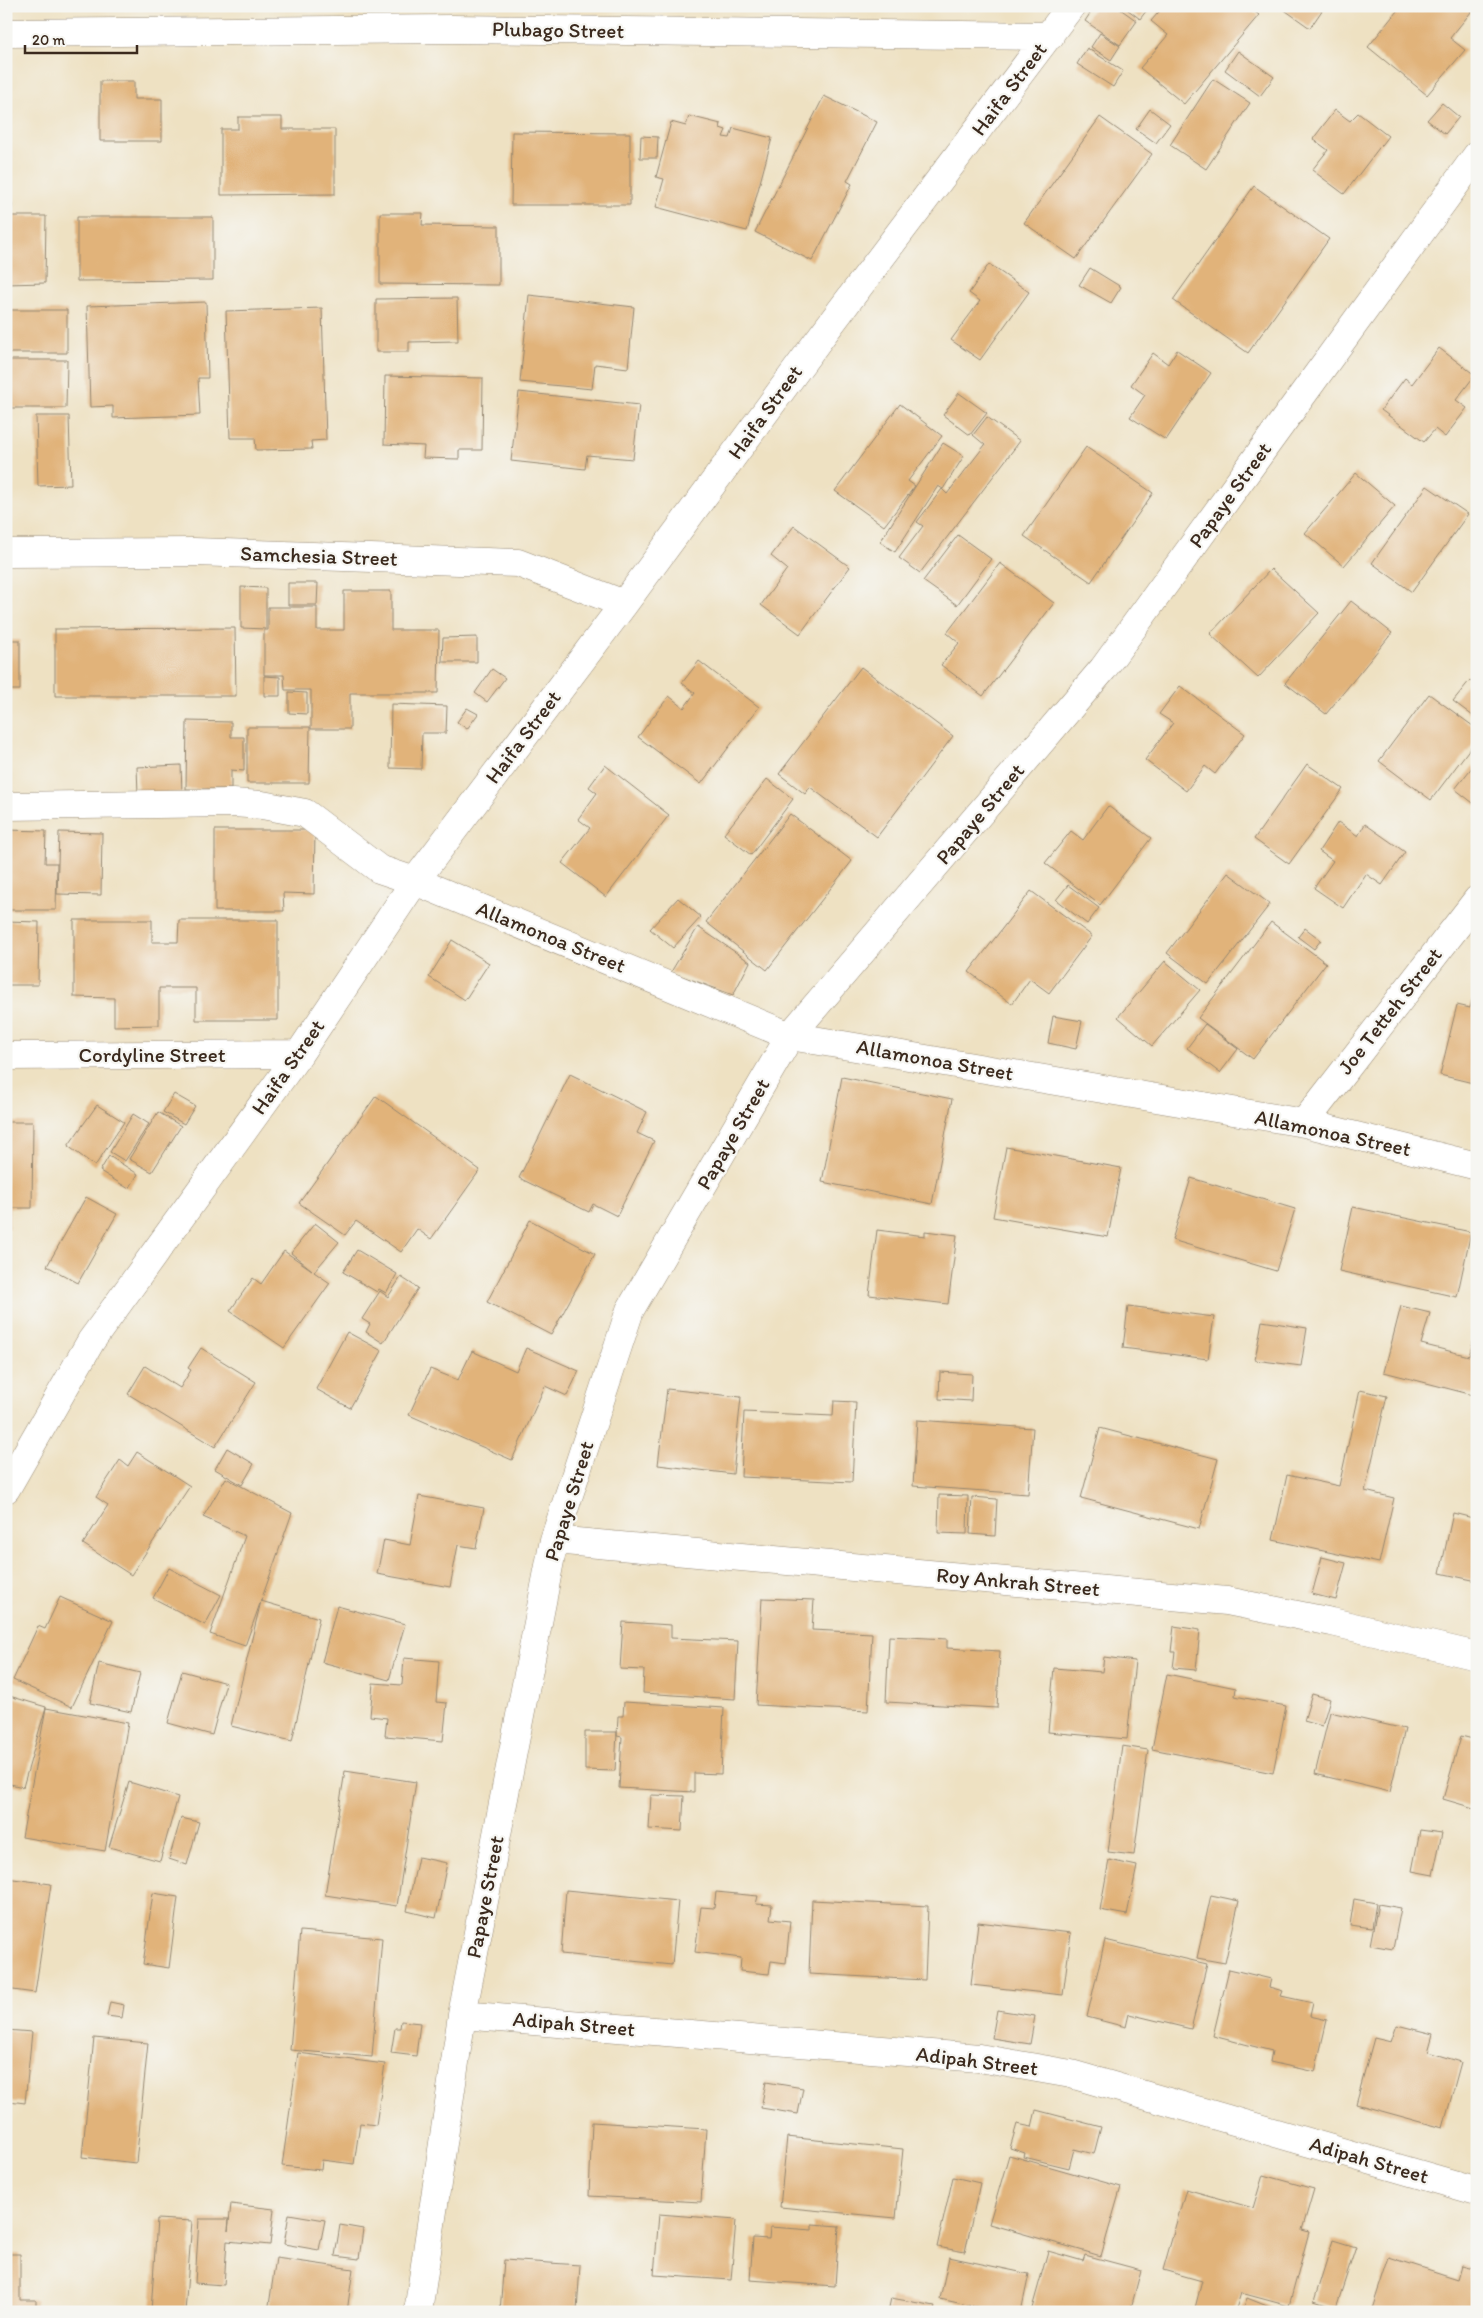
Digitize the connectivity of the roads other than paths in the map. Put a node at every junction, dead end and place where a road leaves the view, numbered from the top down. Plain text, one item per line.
1 (1071, 6) edge
2 (6, 33) edge
3 (1050, 36) junction
4 (1477, 155) edge
5 (6, 553) edge
6 (624, 604) junction
7 (6, 806) edge
8 (415, 881) junction
9 (1477, 900) edge
10 (790, 1036) junction
11 (298, 1054) junction
12 (6, 1056) edge
13 (1304, 1124) junction
14 (1477, 1166) edge
15 (6, 1489) edge
16 (554, 1540) junction
17 (1477, 1656) edge
18 (462, 2015) junction
19 (1477, 2191) edge
20 (418, 2312) edge

1 - 3 street, Haifa Street
2 - 3 street, Plubago Street
3 - 6 street, Haifa Street
4 - 10 street, Papaye Street
5 - 6 street, Samchesia Street
6 - 8 street, Haifa Street
7 - 8 street, Allamonoa Street
8 - 10 street, Allamonoa Street
8 - 11 street, Haifa Street
9 - 13 street, Joe Tetteh Street
10 - 13 street, Allamonoa Street
10 - 16 street, Papaye Street
11 - 12 street, Cordyline Street
11 - 15 street, Haifa Street
13 - 14 street, Allamonoa Street
16 - 17 street, Roy Ankrah Street
16 - 18 street, Papaye Street
18 - 19 street, Adipah Street
18 - 20 street, Papaye Street

